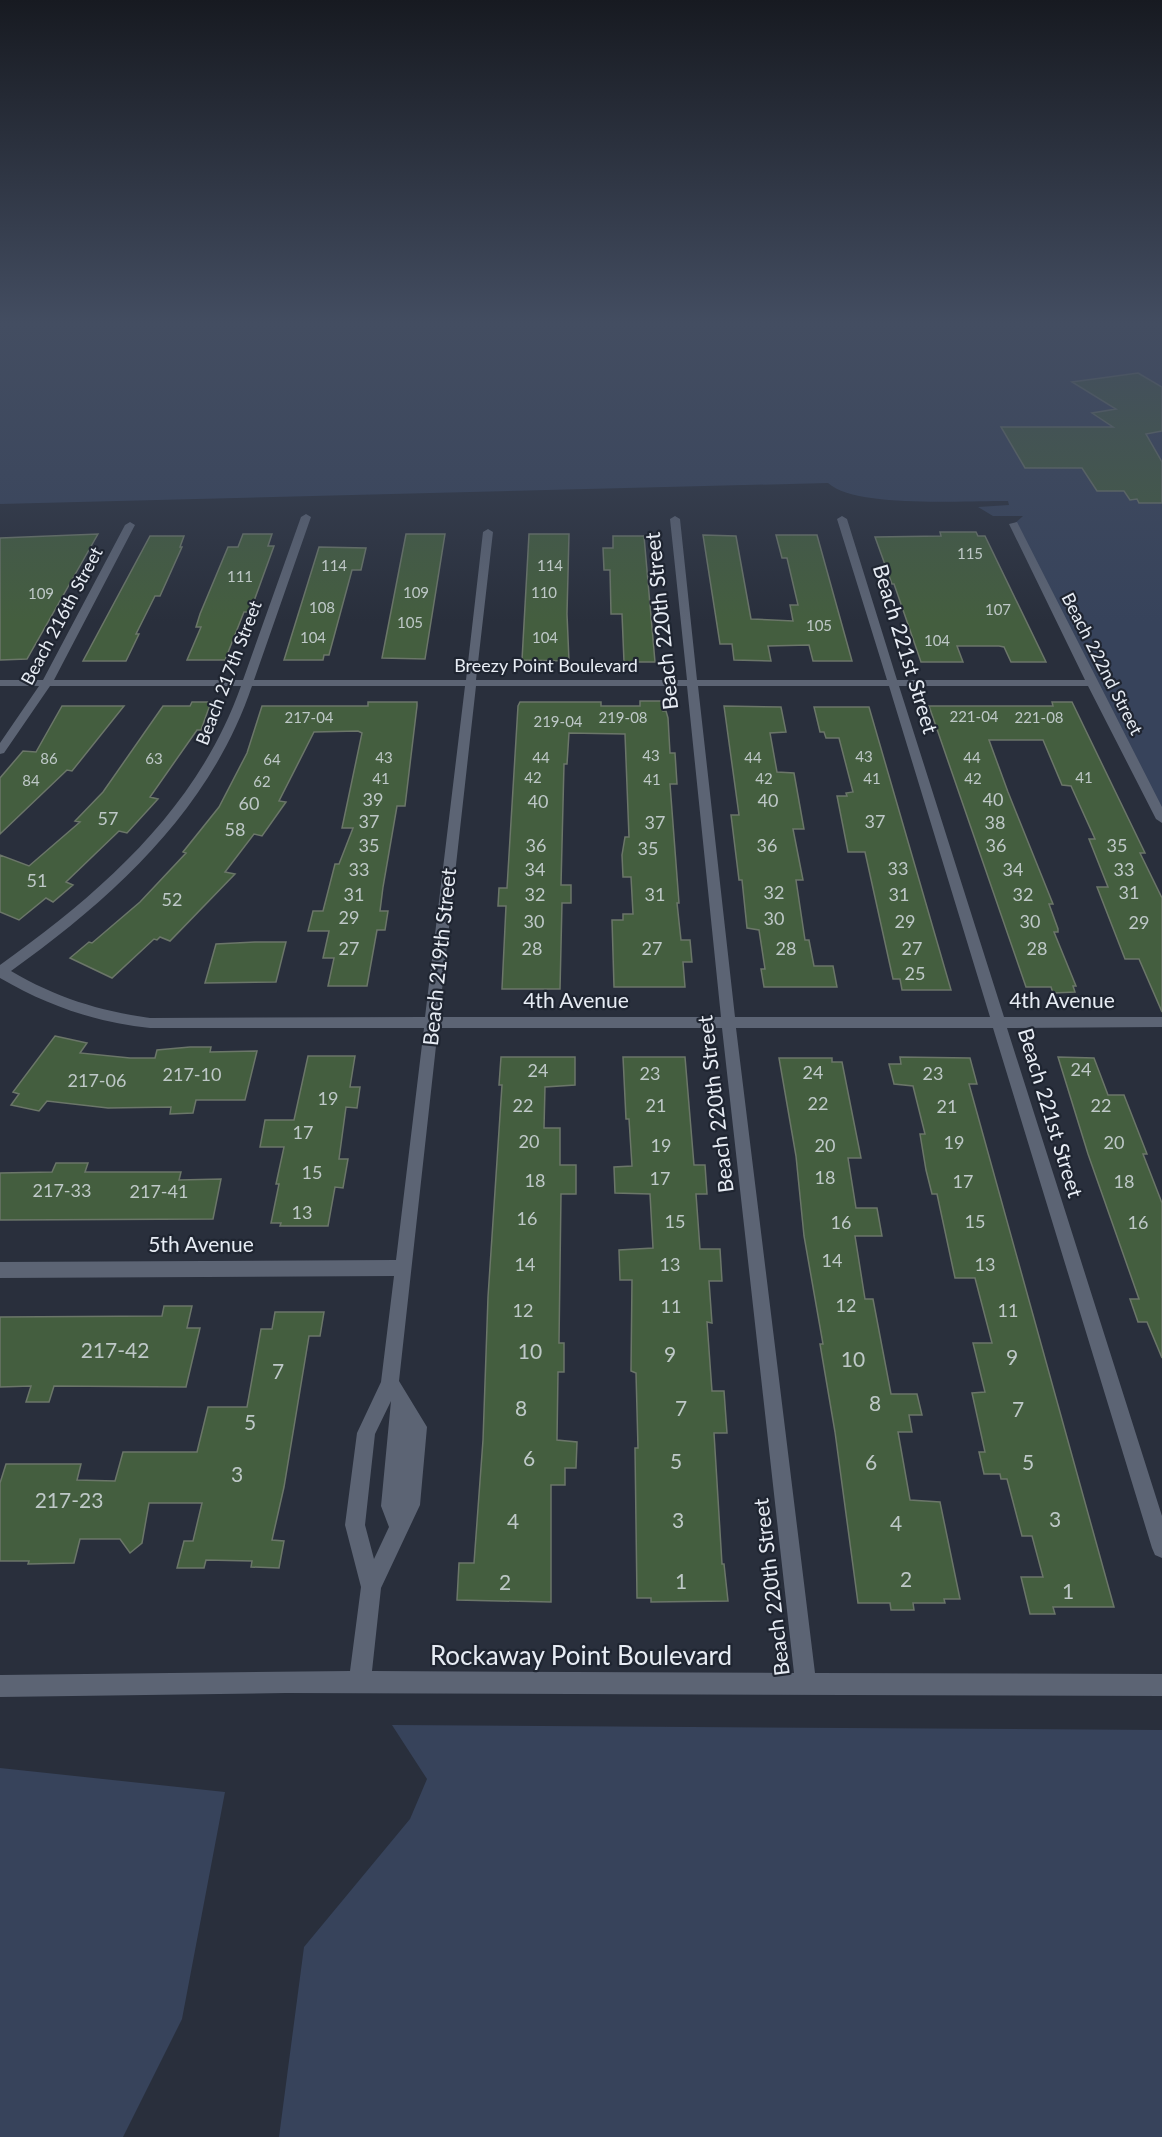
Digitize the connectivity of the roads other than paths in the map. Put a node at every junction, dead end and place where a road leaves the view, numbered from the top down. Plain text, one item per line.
1 (306, 517) dead end
2 (675, 519) dead end
3 (842, 519) dead end
4 (1014, 524) dead end
5 (130, 525) dead end
6 (488, 532) dead end
7 (248, 682) junction
8 (471, 682) junction
9 (0, 683) edge
10 (46, 683) junction
11 (691, 683) junction
12 (892, 683) junction
13 (1092, 683) junction
14 (0, 751) edge
15 (1162, 819) edge
16 (1, 972) edge
17 (433, 1022) junction
18 (729, 1022) junction
19 (998, 1022) junction
20 (1162, 1022) edge
21 (403, 1268) junction
22 (0, 1270) edge
23 (390, 1383) junction
24 (1162, 1548) edge
25 (371, 1587) junction
26 (360, 1682) junction
27 (806, 1684) junction
28 (1162, 1685) edge
29 (0, 1686) edge

1 - 7 street, Beach 217th Street
2 - 11 street, Beach 220th Street
3 - 12 street, Beach 221st Street
4 - 13 street, Beach 222nd Street
5 - 10 street, Beach 216th Street
6 - 8 street, Beach 219th Street
7 - 8 street, Breezy Point Boulevard
7 - 10 street, Breezy Point Boulevard
7 - 16 street, Beach 217th Street
8 - 11 street, Breezy Point Boulevard
8 - 17 street, Beach 219th Street
9 - 10 street, Breezy Point Boulevard
10 - 14 street, Beach 216th Street
11 - 12 street, Breezy Point Boulevard
11 - 18 street, Beach 220th Street
12 - 13 street, Breezy Point Boulevard
12 - 19 street, Beach 221st Street
13 - 15 street, Beach 222nd Street
16 - 17 street, 4th Avenue
17 - 18 street, 4th Avenue
17 - 21 street, Beach 219th Street
18 - 19 street, 4th Avenue
18 - 27 street, Beach 220th Street
19 - 20 street, 4th Avenue
19 - 24 street, Beach 221st Street
21 - 22 street, 5th Avenue
21 - 23 street, Beach 219th Street
23 - 25 street, Beach 219th Street
23 - 25 street, Beach 219th Street
25 - 26 street, Beach 219th Street
26 - 27 street, Rockaway Point Boulevard
26 - 29 street, Rockaway Point Boulevard
27 - 28 street, Rockaway Point Boulevard

